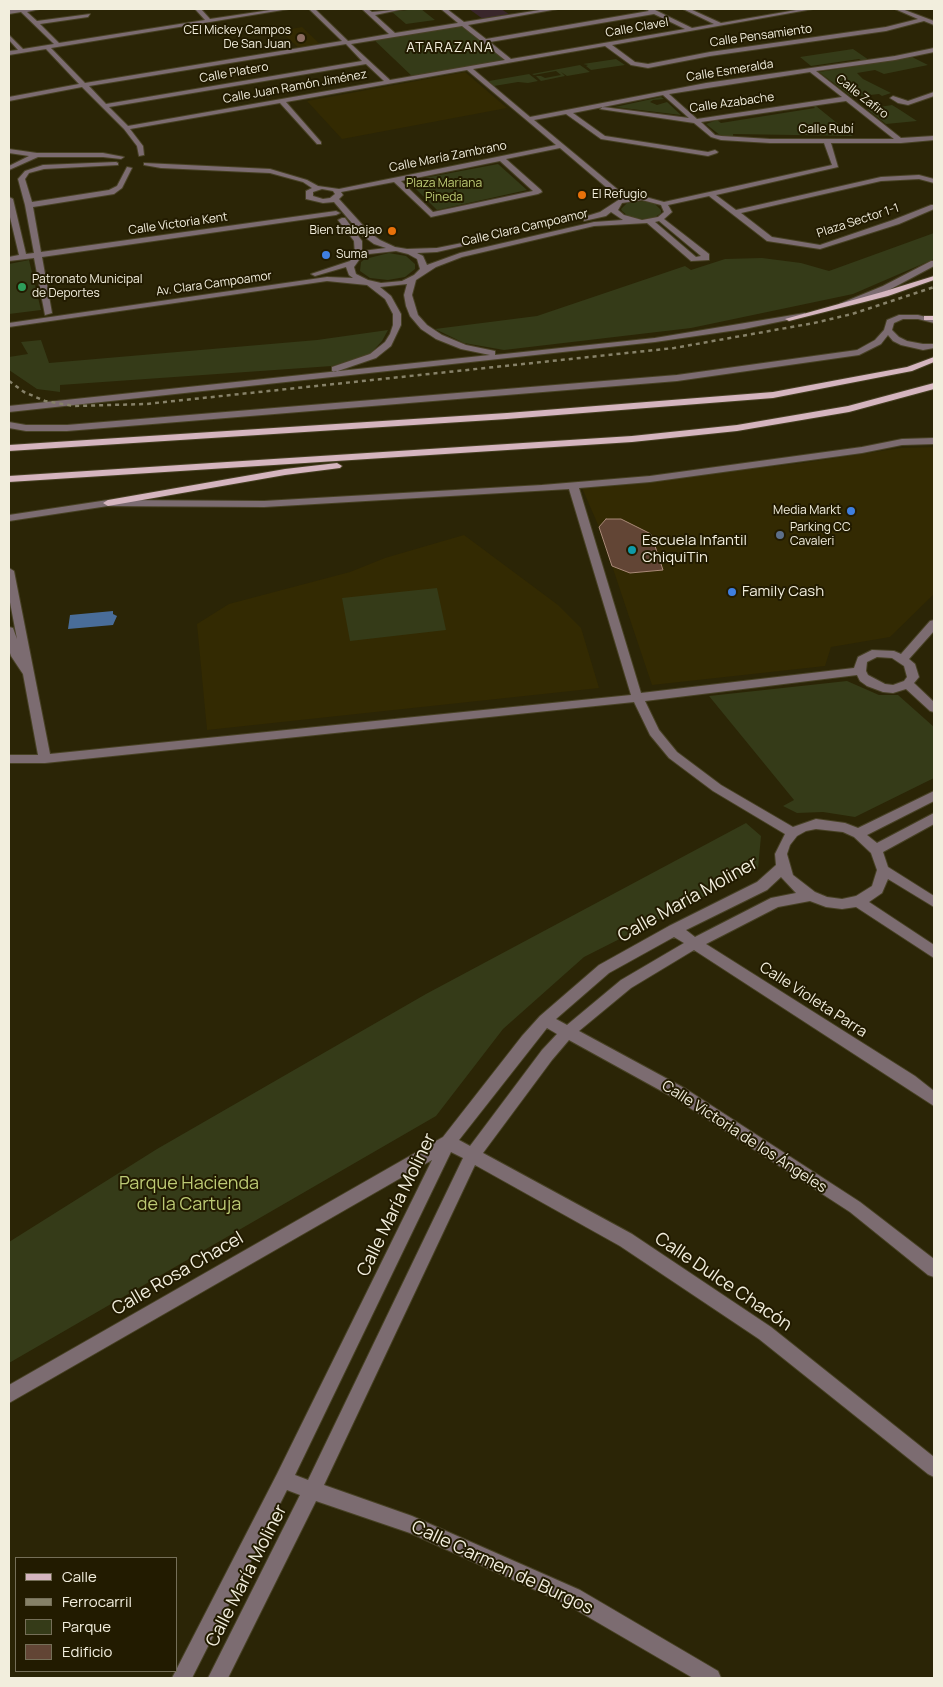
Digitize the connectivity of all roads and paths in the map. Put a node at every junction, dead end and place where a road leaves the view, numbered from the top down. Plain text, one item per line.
1 (37, 9) edge
2 (198, 9) edge
3 (286, 9) edge
4 (312, 9) edge
5 (365, 9) edge
6 (401, 9) edge
7 (444, 9) edge
8 (555, 9) edge
9 (648, 9) edge
10 (686, 9) edge
11 (810, 9) edge
12 (903, 9) edge
13 (22, 10) junction
14 (260, 10) edge
15 (529, 11) edge
16 (9, 12) edge
17 (655, 12) junction
18 (371, 14) junction
19 (88, 15) dead end
20 (925, 19) junction
21 (208, 20) junction
22 (35, 23) junction
23 (934, 23) edge
24 (462, 24) junction
25 (721, 25) junction
26 (692, 30) junction
27 (394, 34) junction
28 (9, 37) edge
29 (485, 41) junction
30 (347, 42) junction
31 (57, 44) junction
32 (606, 44) junction
33 (46, 46) junction
34 (21, 50) junction
35 (934, 50) edge
36 (9, 53) edge
37 (510, 61) junction
38 (366, 62) junction
39 (468, 68) junction
40 (811, 70) junction
41 (388, 82) junction
42 (83, 85) junction
43 (664, 93) junction
44 (934, 94) edge
45 (893, 98) dead end
46 (9, 99) edge
47 (845, 99) junction
48 (282, 100) junction
49 (104, 106) junction
50 (592, 107) junction
51 (568, 112) junction
52 (529, 119) junction
53 (696, 121) junction
54 (126, 128) junction
55 (934, 138) edge
56 (827, 141) junction
57 (900, 141) junction
58 (319, 143) dead end
59 (562, 146) junction
60 (9, 151) edge
61 (715, 152) dead end
62 (37, 155) junction
63 (131, 155) junction
64 (501, 158) junction
65 (116, 164) junction
66 (146, 164) junction
67 (9, 168) edge
68 (129, 168) junction
69 (395, 179) junction
70 (934, 182) edge
71 (317, 188) junction
72 (710, 194) junction
73 (337, 195) junction
74 (9, 199) edge
75 (626, 199) junction
76 (319, 201) junction
77 (664, 204) junction
78 (29, 205) junction
79 (614, 207) junction
80 (934, 207) edge
81 (736, 212) junction
82 (336, 213) junction
83 (660, 219) junction
84 (634, 221) junction
85 (650, 222) junction
86 (399, 250) junction
87 (37, 255) junction
88 (359, 256) junction
89 (23, 257) junction
90 (9, 259) edge
91 (351, 263) junction
92 (934, 263) edge
93 (424, 270) junction
94 (934, 278) edge
95 (412, 280) junction
96 (367, 282) junction
97 (48, 313) junction
98 (9, 319) edge
99 (788, 319) junction
100 (932, 319) edge
101 (9, 326) edge
102 (888, 330) junction
103 (642, 342) junction
104 (934, 346) edge
105 (934, 359) edge
106 (306, 378) junction
107 (934, 386) edge
108 (9, 409) edge
109 (9, 425) edge
110 (934, 435) edge
111 (934, 441) edge
112 (902, 442) junction
113 (9, 448) edge
114 (461, 451) junction
115 (9, 479) edge
116 (573, 485) junction
117 (108, 502) junction
118 (9, 518) edge
119 (9, 571) edge
120 (934, 624) edge
121 (9, 631) edge
122 (903, 659) junction
123 (860, 672) junction
124 (30, 679) junction
125 (908, 684) junction
126 (637, 697) junction
127 (934, 708) edge
128 (9, 759) edge
129 (45, 759) junction
130 (934, 796) edge
131 (934, 818) edge
132 (793, 833) junction
133 (858, 834) junction
134 (876, 850) junction
135 (783, 867) junction
136 (883, 870) junction
137 (810, 896) junction
138 (858, 901) junction
139 (934, 902) edge
140 (674, 930) junction
141 (695, 943) junction
142 (934, 952) edge
143 (545, 1020) junction
144 (568, 1032) junction
145 (934, 1099) edge
146 (448, 1142) junction
147 (472, 1156) junction
148 (934, 1268) edge
149 (9, 1394) edge
150 (934, 1468) edge
151 (283, 1480) junction
152 (312, 1490) junction
153 (182, 1678) edge
154 (218, 1678) edge
155 (711, 1678) edge

1 - 13 street
2 - 21 street
3 - 14 street
4 - 30 street
5 - 18 street
6 - 18 street
7 - 24 street
8 - 15 street
9 - 17 street
10 - 25 street
11 - 25 street, Calle Clavel
12 - 20 street
13 - 16 street
13 - 22 street
14 - 21 street
15 - 24 street
17 - 26 street
17 - 29 street
18 - 27 street
19 - 22 street
20 - 23 street
20 - 32 street, Calle Pensamiento
21 - 31 street
22 - 31 street
24 - 27 street
24 - 29 street
25 - 26 street, Calle Clavel
26 - 32 street, Calle Clavel
27 - 30 street
28 - 34 street
29 - 37 street
30 - 38 street
30 - 42 street
31 - 33 street
32 - 37 street, Calle Clavel
33 - 34 street
33 - 42 street
34 - 36 street
35 - 40 street, Calle Esmeralda
37 - 39 street, Calle Clavel
38 - 41 street
38 - 49 street, Calle Platero
39 - 41 street, Calle Juan Ramón Jiménez
39 - 52 street
40 - 43 street, Calle Esmeralda
40 - 47 street, Calle Zafiro
41 - 48 street, Calle Juan Ramón Jiménez
42 - 46 street
42 - 49 street
43 - 50 street, Calle Esmeralda
43 - 53 street
44 - 45 street
47 - 53 street, Calle Azabache
47 - 57 street, Calle Zafiro
48 - 54 street, Calle Juan Ramón Jiménez
48 - 58 street
49 - 54 street
50 - 51 street, Calle Esmeralda
50 - 53 street, Calle Azabache
51 - 52 street, Calle Esmeralda
51 - 61 street
52 - 59 street
53 - 56 street, Calle Rubí
54 - 63 street
55 - 57 street, Calle Rubí
56 - 57 street, Calle Rubí
56 - 72 street
59 - 64 street, Calle María Zambrano
59 - 75 street
60 - 62 street
62 - 63 street
62 - 67 street
63 - 65 street
63 - 66 street
64 - 69 street, Calle María Zambrano
64 - 69 street
65 - 68 street
65 - 78 street
66 - 68 street
66 - 71 street
68 - 78 street
69 - 73 street, Calle María Zambrano
70 - 81 street
71 - 73 street
71 - 76 street
72 - 77 street
72 - 81 street, Plaza Sector 1-1
73 - 76 street, Calle María Zambrano
73 - 86 street
74 - 89 street
75 - 77 street
75 - 79 street, Calle Clara Campoamor
76 - 82 street
77 - 83 street
78 - 87 street
79 - 84 street
79 - 86 street, Calle Clara Campoamor
80 - 81 street, Plaza Sector 1-1
82 - 87 street, Calle Victoria Kent
82 - 88 street
83 - 85 street
83 - 85 street
84 - 85 street, Calle Clara Campoamor
84 - 93 street, Calle Clara Campoamor
86 - 88 street, Calle Clara Campoamor
86 - 93 street
87 - 89 street, Calle Victoria Kent
87 - 97 street
88 - 91 street
89 - 90 street, Calle Victoria Kent
91 - 96 street
91 - 97 street, Av. Clara Campoamor
92 - 99 street
93 - 95 street, Calle Clara Campoamor
94 - 99 main road
95 - 96 street, Av. Clara Campoamor
95 - 103 street
96 - 101 street, Av. Clara Campoamor
96 - 106 street
97 - 98 street, Av. Clara Campoamor
99 - 103 street
100 - 102 street
102 - 104 street
102 - 109 street
103 - 106 street
105 - 113 main road
106 - 108 street
107 - 114 main road
110 - 112 street
111 - 112 street
112 - 116 street
114 - 115 main road
114 - 117 main road
116 - 117 street
116 - 126 street
117 - 118 street
119 - 124 street
120 - 122 street
121 - 124 street
122 - 123 street
122 - 125 street
123 - 125 street
123 - 126 street
124 - 129 street
125 - 127 street
126 - 129 street
126 - 132 street
128 - 129 street
130 - 133 street
131 - 134 street
132 - 133 street
132 - 135 street
133 - 134 street
134 - 136 street
135 - 137 street
135 - 140 street, Calle María Moliner
136 - 138 street
136 - 139 street
137 - 138 street
137 - 141 street, Calle María Moliner
138 - 142 street
140 - 141 street, Calle Violeta Parra
140 - 143 street, Calle María Moliner
141 - 144 street, Calle María Moliner
141 - 145 street, Calle Violeta Parra
143 - 144 street, Calle Victoria de los Ángeles
143 - 146 street, Calle María Moliner
144 - 147 street, Calle María Moliner
144 - 148 street, Calle Victoria de los Ángeles
146 - 147 street
146 - 149 street, Calle Rosa Chacel
146 - 151 street, Calle María Moliner
147 - 150 street, Calle Dulce Chacón
147 - 152 street, Calle María Moliner
151 - 152 street, Calle Carmen de Burgos
151 - 153 street, Calle María Moliner
152 - 154 street, Calle María Moliner
152 - 155 street, Calle Carmen de Burgos

